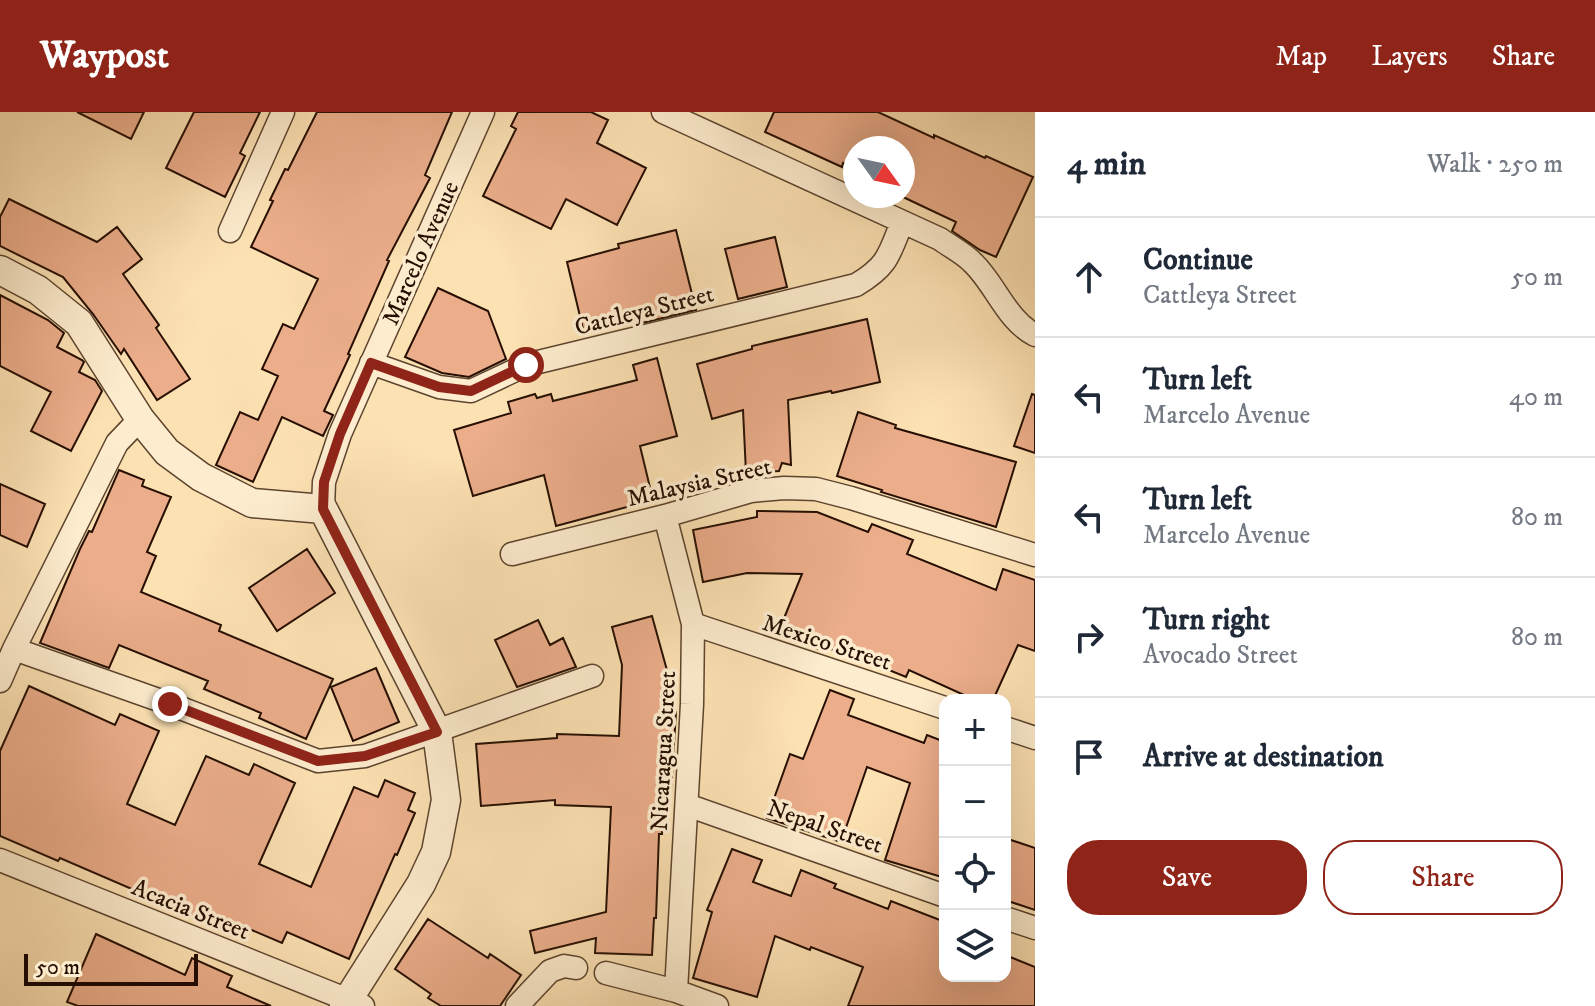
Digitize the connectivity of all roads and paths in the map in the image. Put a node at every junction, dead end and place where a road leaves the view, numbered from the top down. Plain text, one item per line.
1 (283, 112) edge
2 (483, 112) edge
3 (663, 112) edge
4 (902, 222) junction
5 (230, 231) dead end
6 (0, 270) edge
7 (1035, 335) edge
8 (371, 363) junction
9 (140, 419) junction
10 (323, 509) junction
11 (665, 516) junction
12 (512, 554) dead end
13 (1035, 555) edge
14 (693, 624) junction
15 (14, 649) junction
16 (592, 676) dead end
17 (0, 681) edge
18 (939, 706) edge
19 (1011, 730) edge
20 (437, 732) junction
21 (1035, 738) edge
22 (687, 805) junction
23 (0, 860) edge
24 (939, 894) edge
25 (1011, 920) edge
26 (1035, 928) edge
27 (576, 968) dead end
28 (606, 973) dead end
29 (676, 991) junction
30 (351, 1004) edge
31 (517, 1006) edge
32 (717, 1006) edge

1 - 5 street
2 - 8 street, Marcelo Avenue
3 - 4 street
4 - 7 street
4 - 8 street, Cattleya Street
6 - 9 street
8 - 10 street, Marcelo Avenue
9 - 10 street
9 - 15 street
10 - 20 street
11 - 12 street, Malaysia Street
11 - 13 street, Malaysia Street
11 - 14 street, Nicaragua Street
14 - 18 street, Mexico Street
14 - 22 street, Nicaragua Street
15 - 17 street
15 - 20 street
16 - 20 street
19 - 21 street
20 - 30 street
22 - 24 street, Nepal Street
22 - 29 street, Nicaragua Street
23 - 30 street, Acacia Street
25 - 26 street
27 - 31 street
28 - 29 street
29 - 32 street

